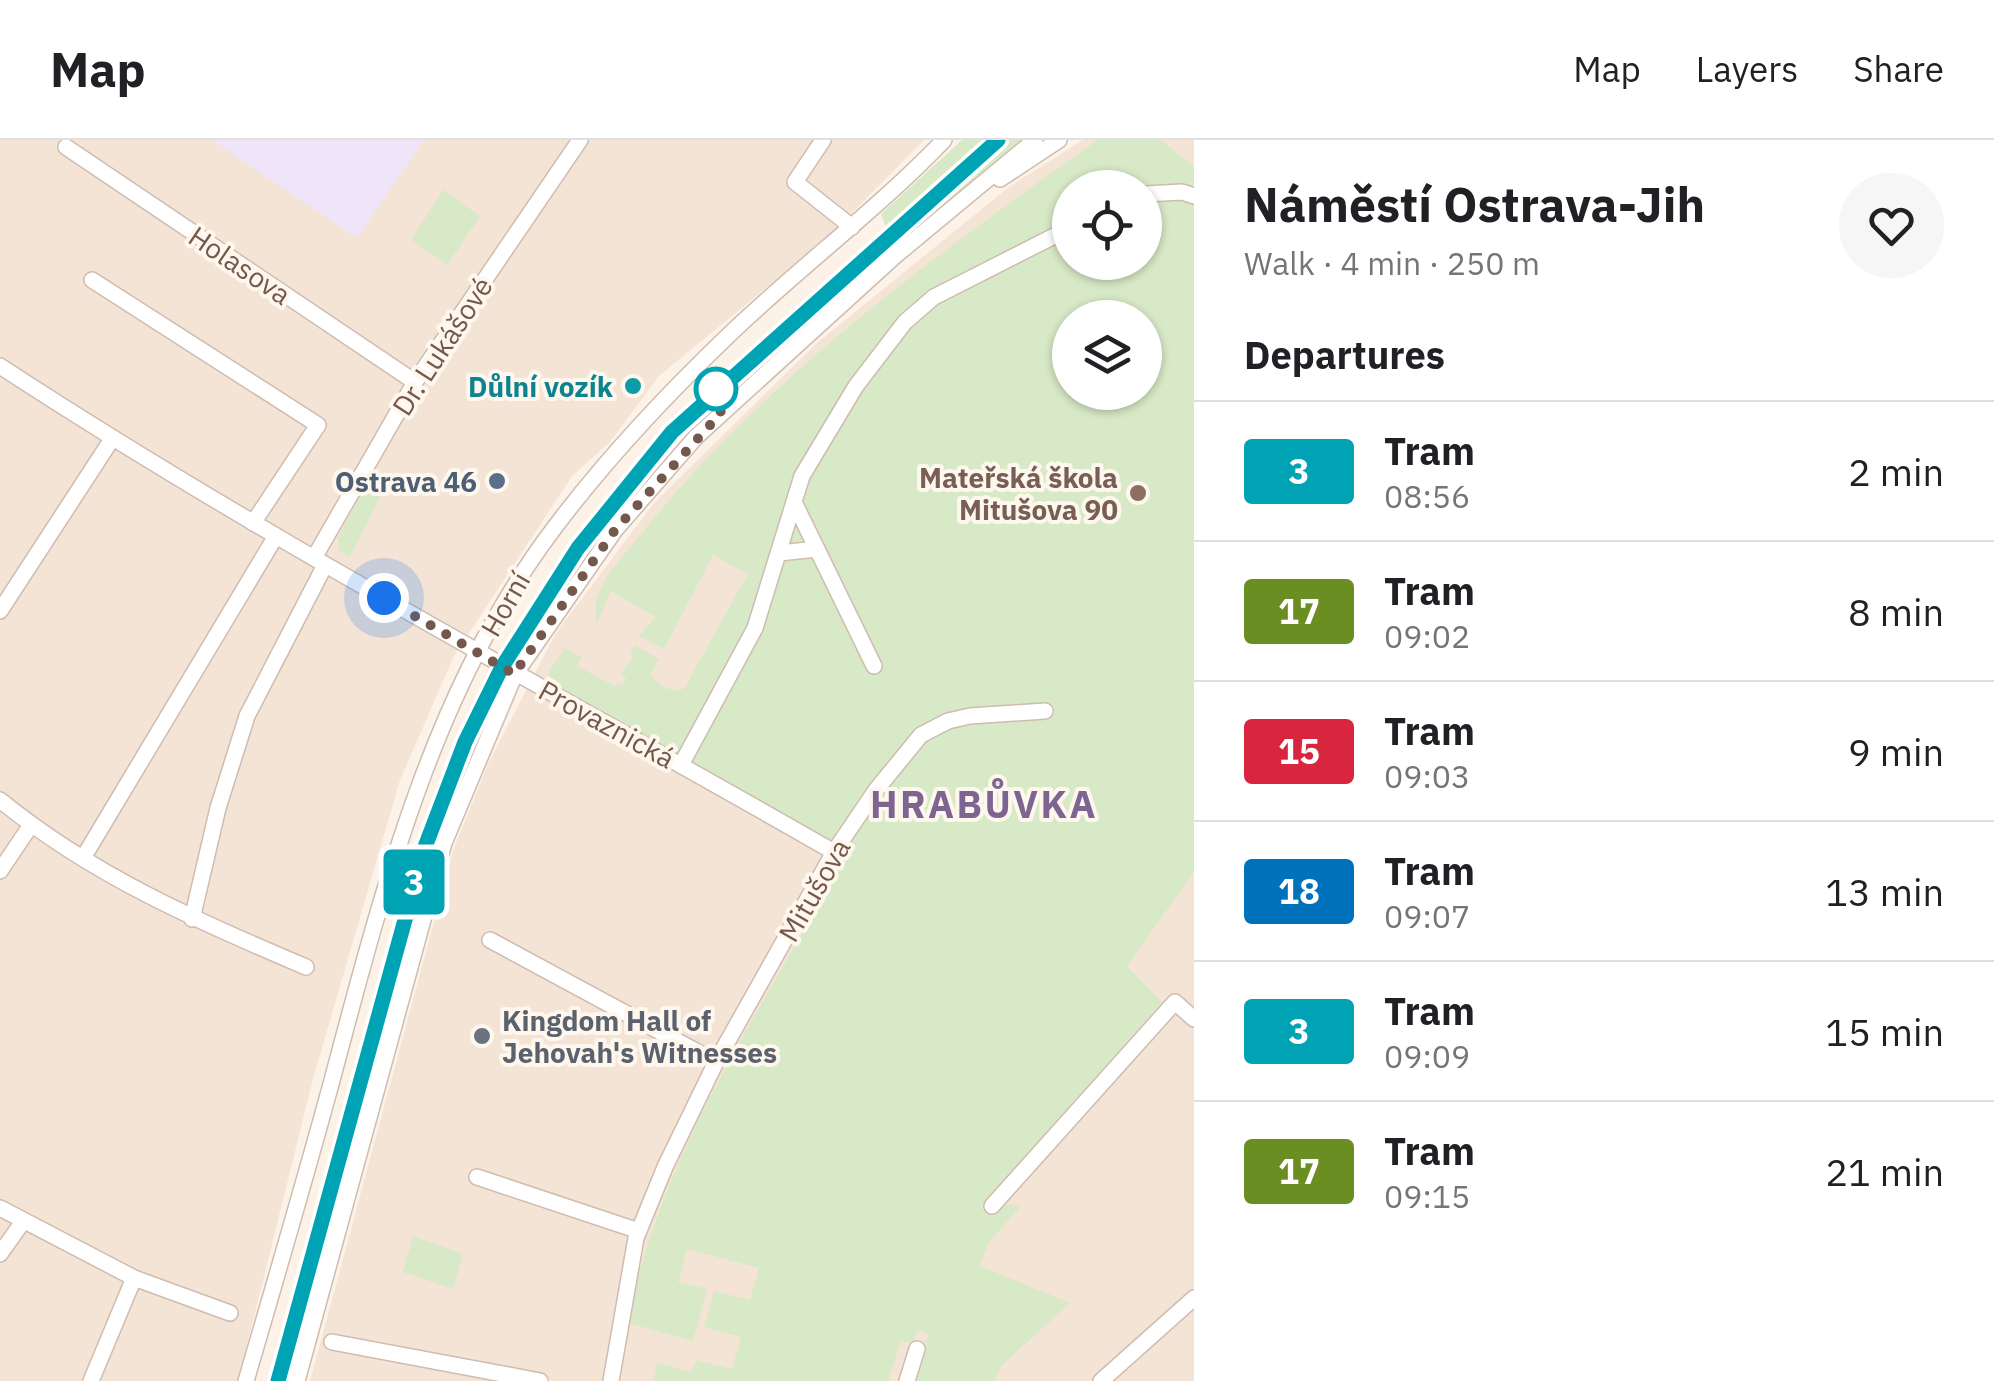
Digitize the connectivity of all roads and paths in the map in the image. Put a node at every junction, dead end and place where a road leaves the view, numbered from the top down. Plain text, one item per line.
1 (580, 140) edge
2 (824, 140) edge
3 (944, 140) edge
4 (1035, 140) edge
5 (1059, 140) edge
6 (66, 147) dead end
7 (1162, 193) edge
8 (1194, 196) edge
9 (944, 218) junction
10 (852, 227) junction
11 (1052, 237) edge
12 (92, 280) dead end
13 (0, 366) edge
14 (415, 382) junction
15 (112, 439) junction
16 (794, 502) junction
17 (253, 522) junction
18 (276, 536) junction
19 (817, 549) junction
20 (779, 553) junction
21 (319, 561) junction
22 (0, 611) edge
23 (478, 653) junction
24 (874, 666) dead end
25 (514, 674) junction
26 (1046, 711) dead end
27 (681, 765) junction
28 (0, 800) edge
29 (31, 825) junction
30 (834, 852) junction
31 (83, 858) junction
32 (0, 871) edge
33 (192, 919) junction
34 (490, 940) dead end
35 (306, 966) dead end
36 (1194, 1019) edge
37 (716, 1062) junction
38 (476, 1177) dead end
39 (992, 1206) dead end
40 (0, 1208) edge
41 (22, 1223) junction
42 (639, 1231) junction
43 (0, 1254) edge
44 (134, 1278) junction
45 (1194, 1298) edge
46 (230, 1313) dead end
47 (332, 1342) dead end
48 (917, 1349) dead end
49 (535, 1380) edge
50 (91, 1381) edge
51 (246, 1381) edge
52 (297, 1381) edge
53 (611, 1381) edge
54 (907, 1381) edge
55 (1101, 1381) edge

1 - 14 street, Dr. Lukášové
2 - 10 street
3 - 10 street, Horní
4 - 9 street, Horní
5 - 9 street, Horní
6 - 14 street, Holasova
7 - 8 street
9 - 25 street, Horní
10 - 23 street, Horní
11 - 16 street
12 - 17 street
13 - 15 street, Provaznická
14 - 21 street, Dr. Lukášové
15 - 17 street, Provaznická
15 - 22 street
16 - 19 street
16 - 20 street
17 - 18 street, Provaznická
18 - 21 street, Provaznická
18 - 31 street
19 - 20 street
19 - 24 street
20 - 27 street
21 - 23 street, Provaznická
21 - 33 street, Dr. Lukášové
23 - 25 street, Provaznická
23 - 51 street, Horní
25 - 27 street, Provaznická
25 - 52 street, Horní
26 - 30 street, Mitušova
27 - 30 street, Provaznická
28 - 29 street
29 - 31 street
29 - 32 street
30 - 37 street, Mitušova
31 - 33 street
33 - 35 street
34 - 37 street
36 - 39 street
37 - 42 street, Mitušova
38 - 42 street
40 - 41 street
41 - 43 street
41 - 44 street
42 - 53 street, Mitušova
44 - 46 street
44 - 50 street
45 - 55 street
47 - 49 street
48 - 54 street

